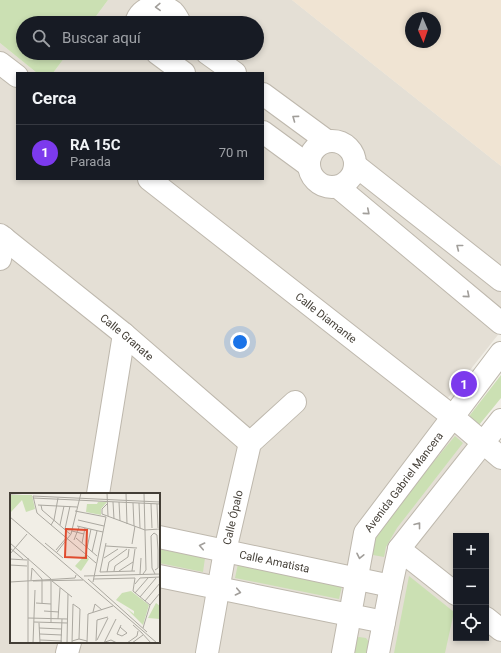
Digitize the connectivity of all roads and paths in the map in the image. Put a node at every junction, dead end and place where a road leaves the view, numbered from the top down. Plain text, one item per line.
1 (140, 16) edge
2 (176, 16) edge
3 (166, 60) edge
4 (217, 60) edge
5 (0, 63) edge
6 (183, 72) edge
7 (234, 72) edge
8 (16, 75) edge
9 (264, 95) edge
10 (264, 133) edge
11 (327, 141) junction
12 (308, 165) junction
13 (356, 165) junction
14 (150, 180) edge
15 (338, 187) junction
16 (2, 236) edge
17 (0, 259) edge
18 (501, 280) edge
19 (501, 323) edge
20 (124, 334) junction
21 (501, 353) edge
22 (295, 402) dead end
23 (453, 417) junction
24 (501, 420) edge
25 (482, 443) junction
26 (250, 444) junction
27 (501, 458) edge
28 (98, 493) edge
29 (160, 537) edge
30 (399, 549) junction
31 (225, 551) junction
32 (160, 576) edge
33 (356, 579) junction
34 (391, 586) junction
35 (218, 588) junction
36 (453, 592) edge
37 (350, 615) junction
38 (489, 620) edge
39 (384, 622) junction
40 (501, 630) edge
41 (70, 643) edge
42 (67, 653) edge
43 (207, 653) edge
44 (342, 653) edge
45 (378, 653) edge

2 -> 1 street
3 - 6 street
4 - 7 street
5 - 8 street
11 -> 9 street
10 - 12 street
11 - 12 street
11 - 13 street
12 - 15 street
13 - 15 street
18 -> 13 street
14 - 23 street, Calle Diamante
15 -> 19 street
16 - 17 street
16 - 20 street, Calle Granate
20 - 26 street, Calle Granate
20 - 28 street
21 - 23 street, Avenida Gabriel Mancera
22 - 26 street
23 - 25 street, Calle Diamante
23 -> 33 street, Avenida Gabriel Mancera
24 - 25 street
25 - 27 street, Calle Diamante
30 -> 25 street
26 - 31 street, Calle Ópalo
31 -> 29 street, Calle Amatista
30 - 34 street
30 - 36 street
31 - 33 street, Calle Amatista
31 - 35 street, Calle Ópalo
32 - 35 street
33 - 34 street, Calle Amatista
33 - 37 street, Avenida Gabriel Mancera
34 - 39 street
35 -> 37 street
35 - 43 street, Calle Ópalo
37 - 39 street
37 - 44 street, Avenida Gabriel Mancera
38 - 40 street
39 - 45 street
41 - 42 street

